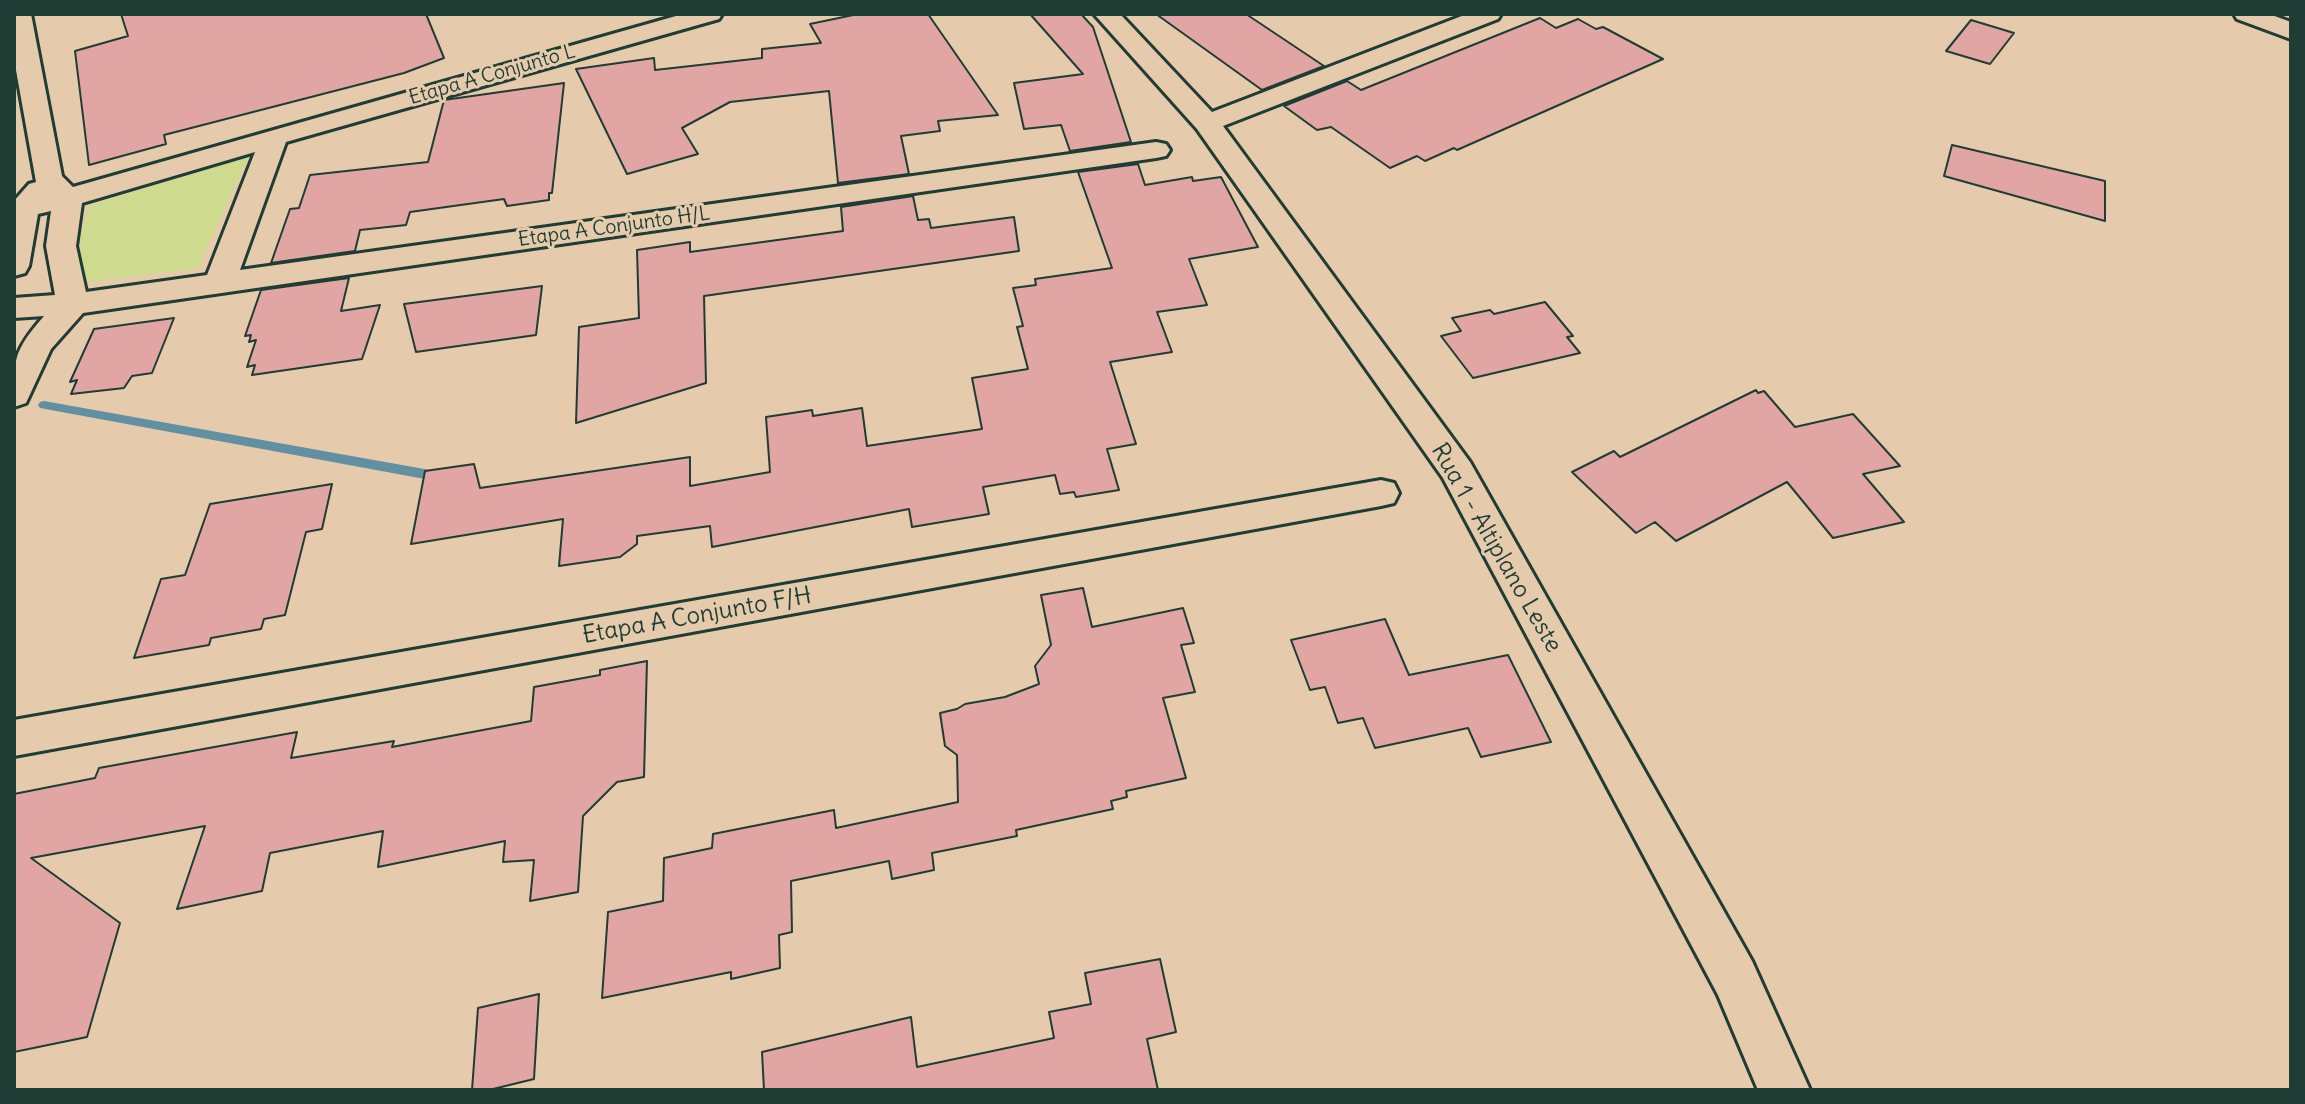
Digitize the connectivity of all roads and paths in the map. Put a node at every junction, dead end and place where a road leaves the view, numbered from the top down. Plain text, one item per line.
1 (19, 14) edge
2 (710, 14) edge
3 (1106, 14) edge
4 (1489, 14) edge
5 (2246, 14) edge
6 (2291, 31) edge
7 (1207, 123) junction
8 (274, 137) junction
9 (1156, 150) dead end
10 (58, 188) junction
11 (14, 266) edge
12 (220, 283) junction
13 (15, 304) edge
14 (73, 304) junction
15 (37, 345) junction
16 (14, 395) edge
17 (1381, 493) dead end
18 (14, 738) edge
19 (1784, 1090) edge

1 - 10 street
2 - 8 street, Etapa A Conjunto L
3 - 7 street, Rua 1 - Altiplano Leste
4 - 7 street
5 - 6 street
7 - 19 street, Rua 1 - Altiplano Leste
8 - 10 street, Etapa A Conjunto L
8 - 12 street
9 - 12 street, Etapa A Conjunto H/L
10 - 11 street, Etapa A Conjunto L
10 - 14 street
12 - 14 street, Etapa A Conjunto H/L
13 - 14 street, Etapa A Conjunto H/L
13 - 15 street
14 - 15 street
15 - 16 street
17 - 18 street, Etapa A Conjunto F/H

